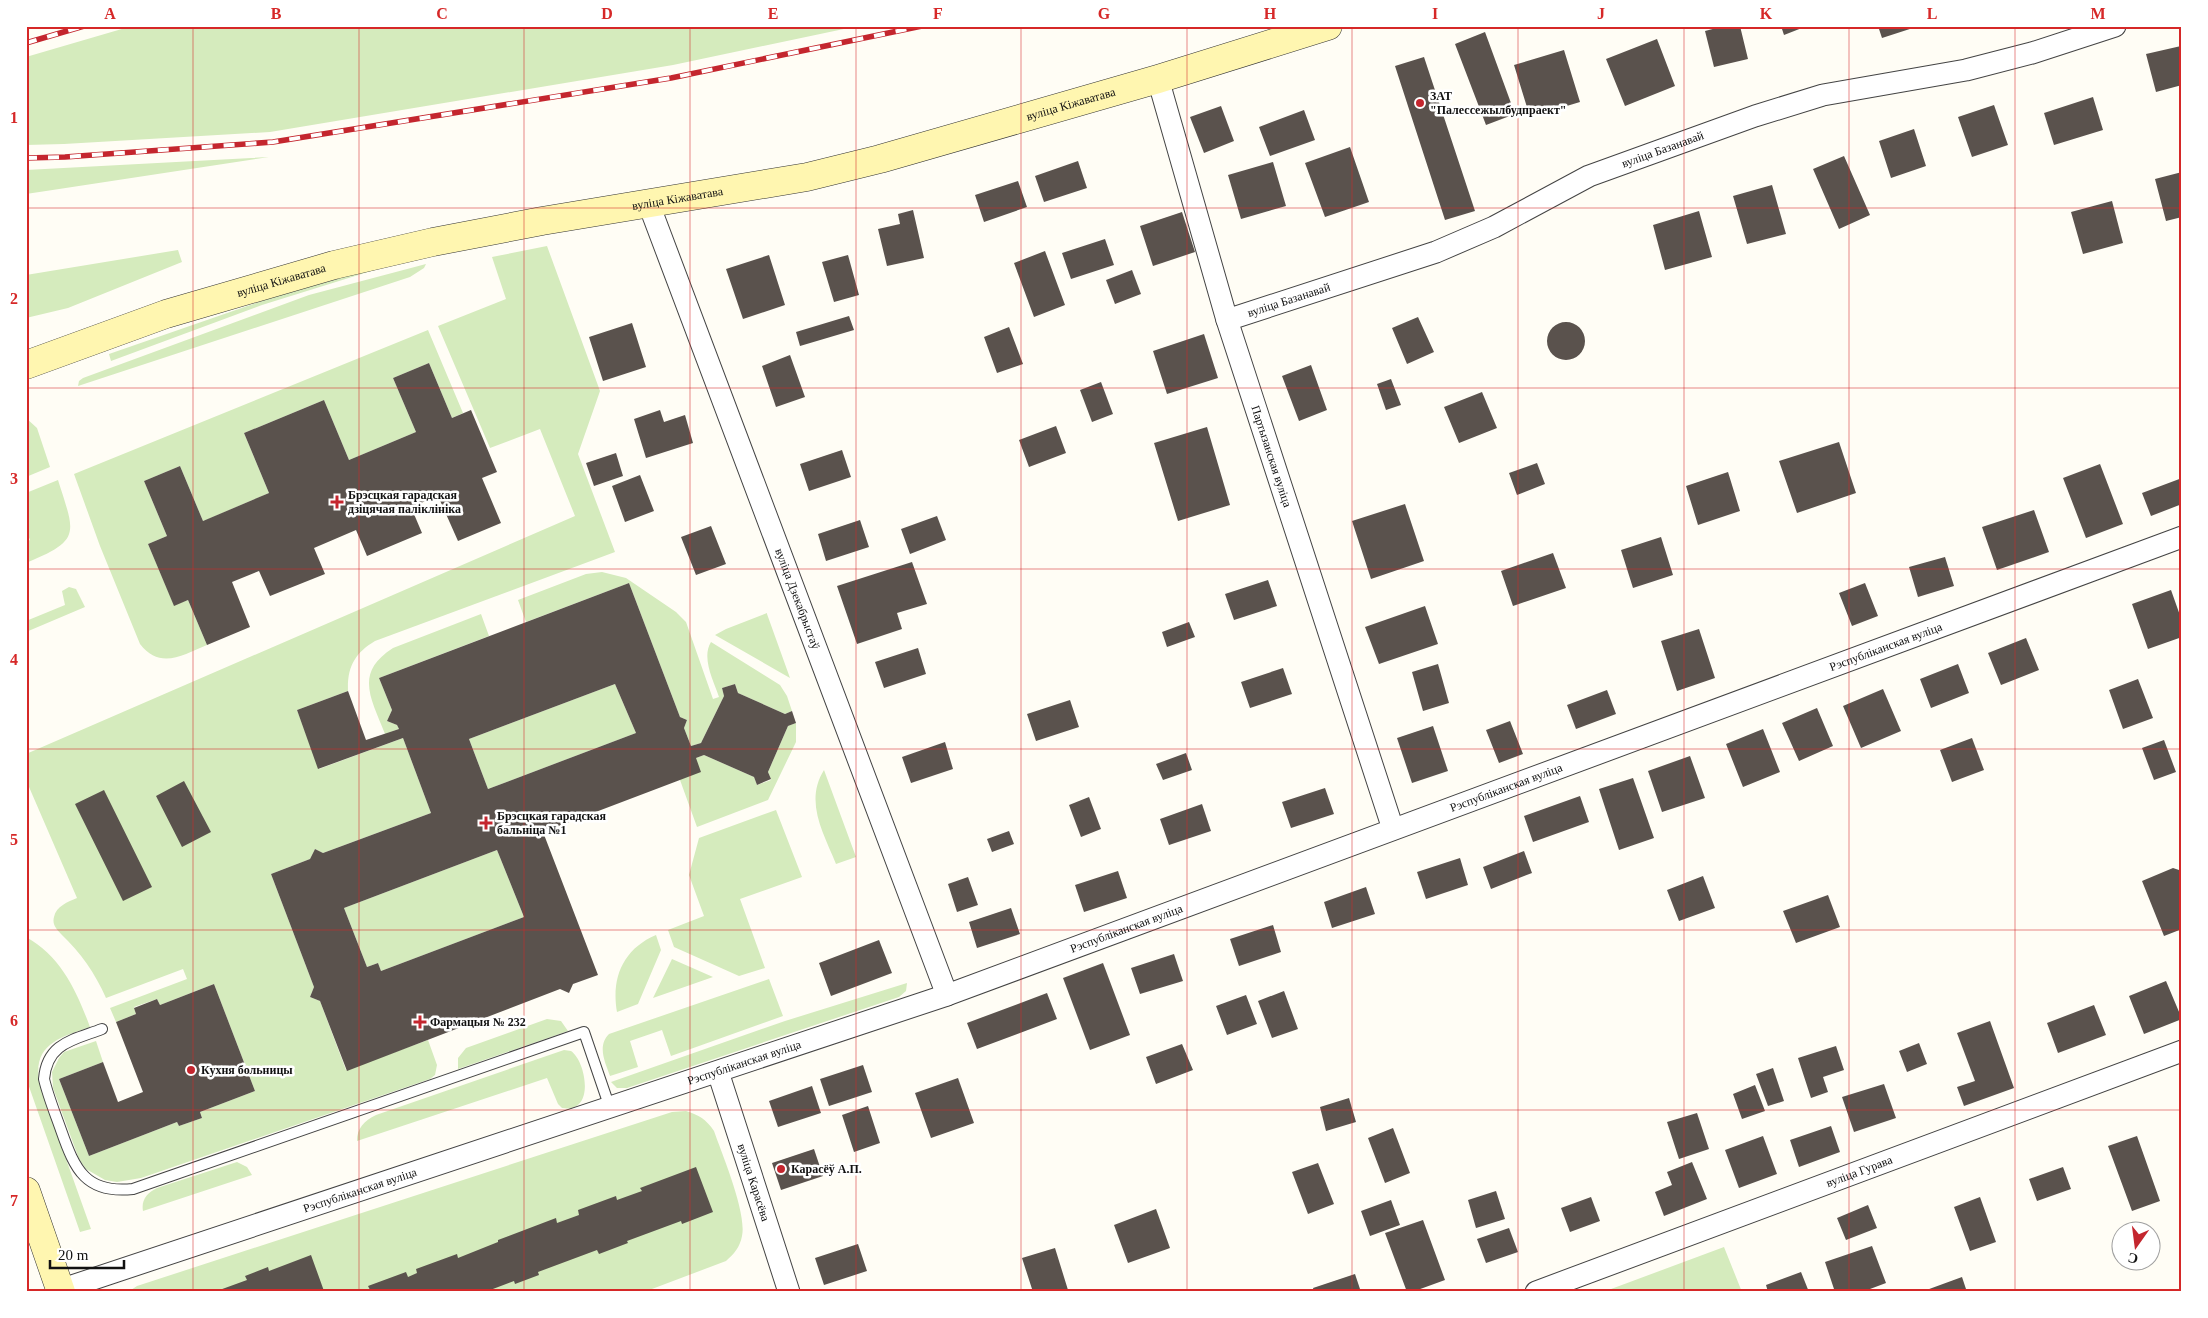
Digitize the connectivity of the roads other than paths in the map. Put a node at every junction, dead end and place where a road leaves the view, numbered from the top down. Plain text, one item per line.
1 (1328, 26) edge
2 (2115, 26) edge
3 (1158, 79) junction
4 (648, 202) junction
5 (1227, 320) junction
6 (26, 365) edge
7 (2182, 537) edge
8 (1393, 829) junction
9 (947, 996) junction
10 (102, 1030) dead end
11 (2182, 1051) edge
12 (718, 1072) junction
13 (610, 1108) junction
14 (26, 1191) edge
15 (60, 1291) edge
16 (789, 1292) edge
17 (1536, 1292) edge

1 - 3 main road, вуліца Кіжаватава
2 - 5 street, вуліца Базанавай
3 - 4 main road, вуліца Кіжаватава
3 - 5 street, Партызанская вуліца
4 - 6 main road, вуліца Кіжаватава
4 - 9 street, вуліца Дзекабрыстаў
5 - 8 street, Партызанская вуліца
7 - 8 street, Рэспубліканская вуліца
8 - 9 street, Рэспубліканская вуліца
9 - 12 street, Рэспубліканская вуліца
10 - 13 lane
11 - 17 street, вуліца Гурава
12 - 13 street, Рэспубліканская вуліца
12 - 16 street, вуліца Карасёва
13 - 15 street, Рэспубліканская вуліца
14 - 15 main road

